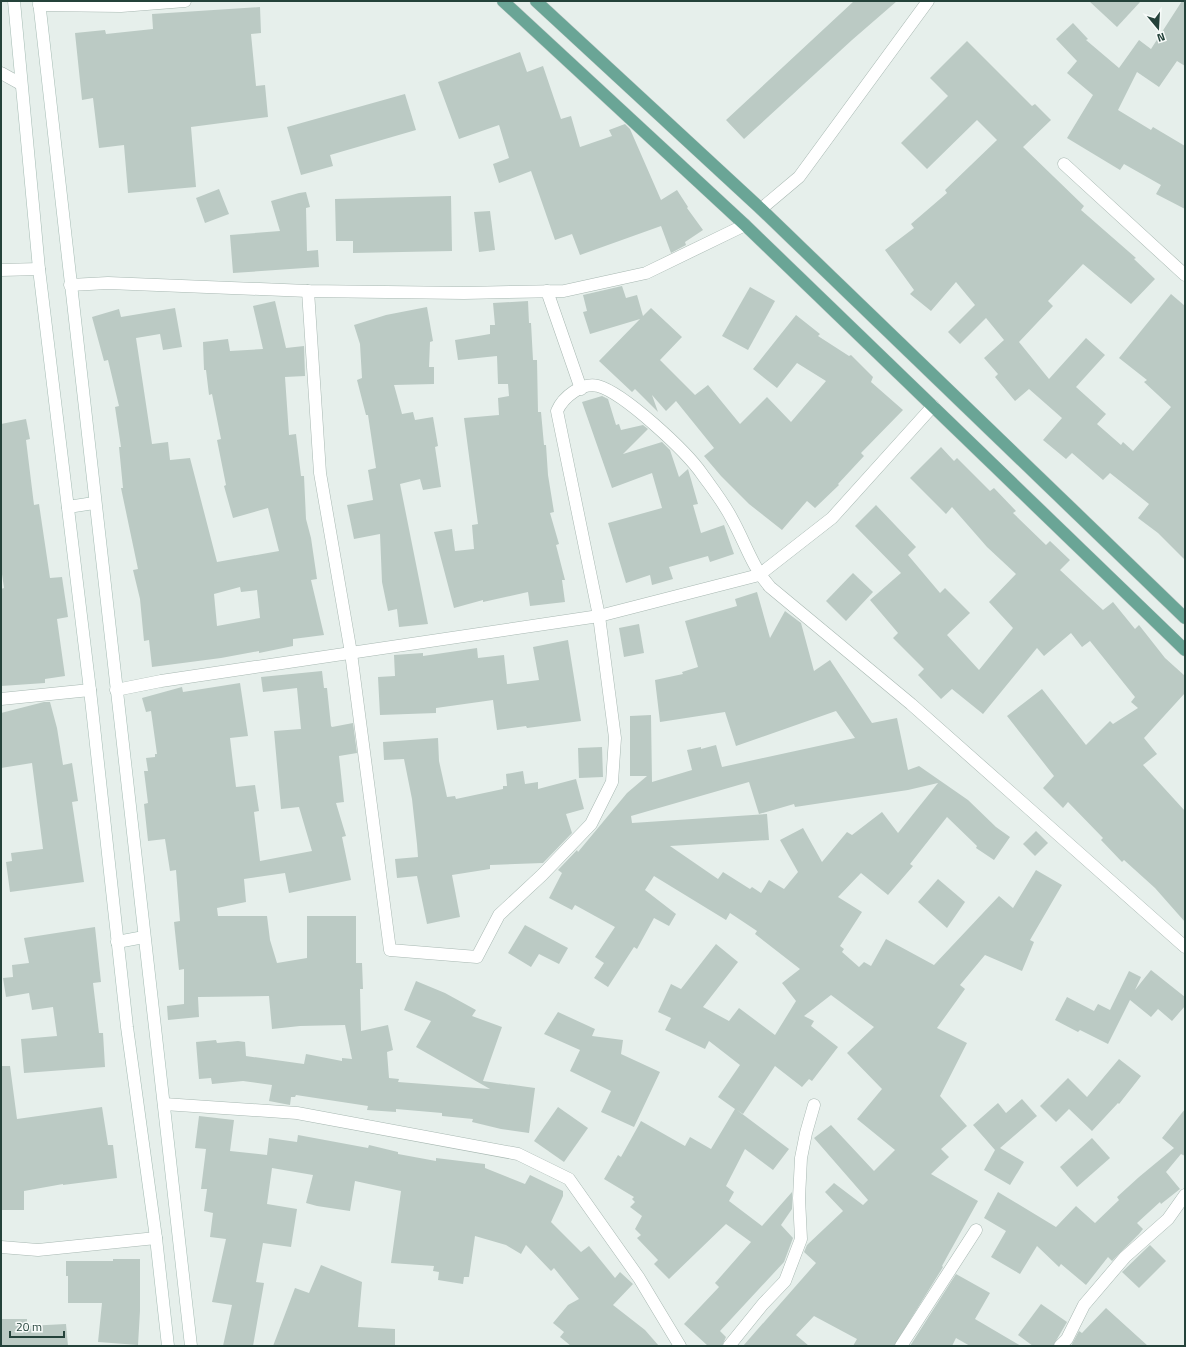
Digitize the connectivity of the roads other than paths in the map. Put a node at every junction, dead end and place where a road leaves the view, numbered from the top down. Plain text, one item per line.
1 (14, 1) edge
2 (185, 1) edge
3 (503, 1) edge
4 (536, 1) edge
5 (928, 1) edge
6 (39, 3) edge
7 (1, 72) edge
8 (21, 84) junction
9 (1064, 164) dead end
10 (761, 209) junction
11 (745, 225) junction
12 (39, 269) junction
13 (1, 270) edge
14 (1185, 275) edge
15 (70, 285) junction
16 (308, 291) junction
17 (546, 292) junction
18 (581, 389) junction
19 (933, 406) junction
20 (94, 503) junction
21 (68, 507) junction
22 (759, 575) junction
23 (599, 616) junction
24 (1185, 618) edge
25 (1185, 650) edge
26 (351, 653) junction
27 (90, 690) junction
28 (116, 690) junction
29 (1, 699) edge
30 (144, 937) junction
31 (117, 942) junction
32 (1185, 947) edge
33 (164, 1104) junction
34 (814, 1105) dead end
35 (1185, 1195) edge
36 (976, 1230) dead end
37 (156, 1238) junction
38 (1, 1247) edge
39 (168, 1346) edge
40 (191, 1346) edge
41 (680, 1346) edge
42 (729, 1346) edge
43 (901, 1346) edge
44 (1060, 1346) edge

1 - 8 street
2 - 6 street
3 - 11 main road
4 - 10 main road
5 - 10 street
6 - 15 street
7 - 8 street
8 - 12 street
9 - 14 street
10 - 24 main road
11 - 17 street
11 - 19 main road
12 - 13 street
12 - 21 street
15 - 16 street
15 - 20 street
16 - 17 street
16 - 26 street
17 - 18 street
18 - 22 street
18 - 23 street
19 - 22 street
19 - 25 main road
20 - 21 street
20 - 28 street
21 - 27 street
22 - 23 street
22 - 32 street
23 - 26 street
23 - 26 street
26 - 28 street
27 - 29 street
27 - 31 street
28 - 30 street
30 - 31 street
30 - 33 street
31 - 37 street
33 - 40 street
33 - 41 street
34 - 42 street
35 - 44 street
36 - 43 street
37 - 38 street
37 - 39 street

